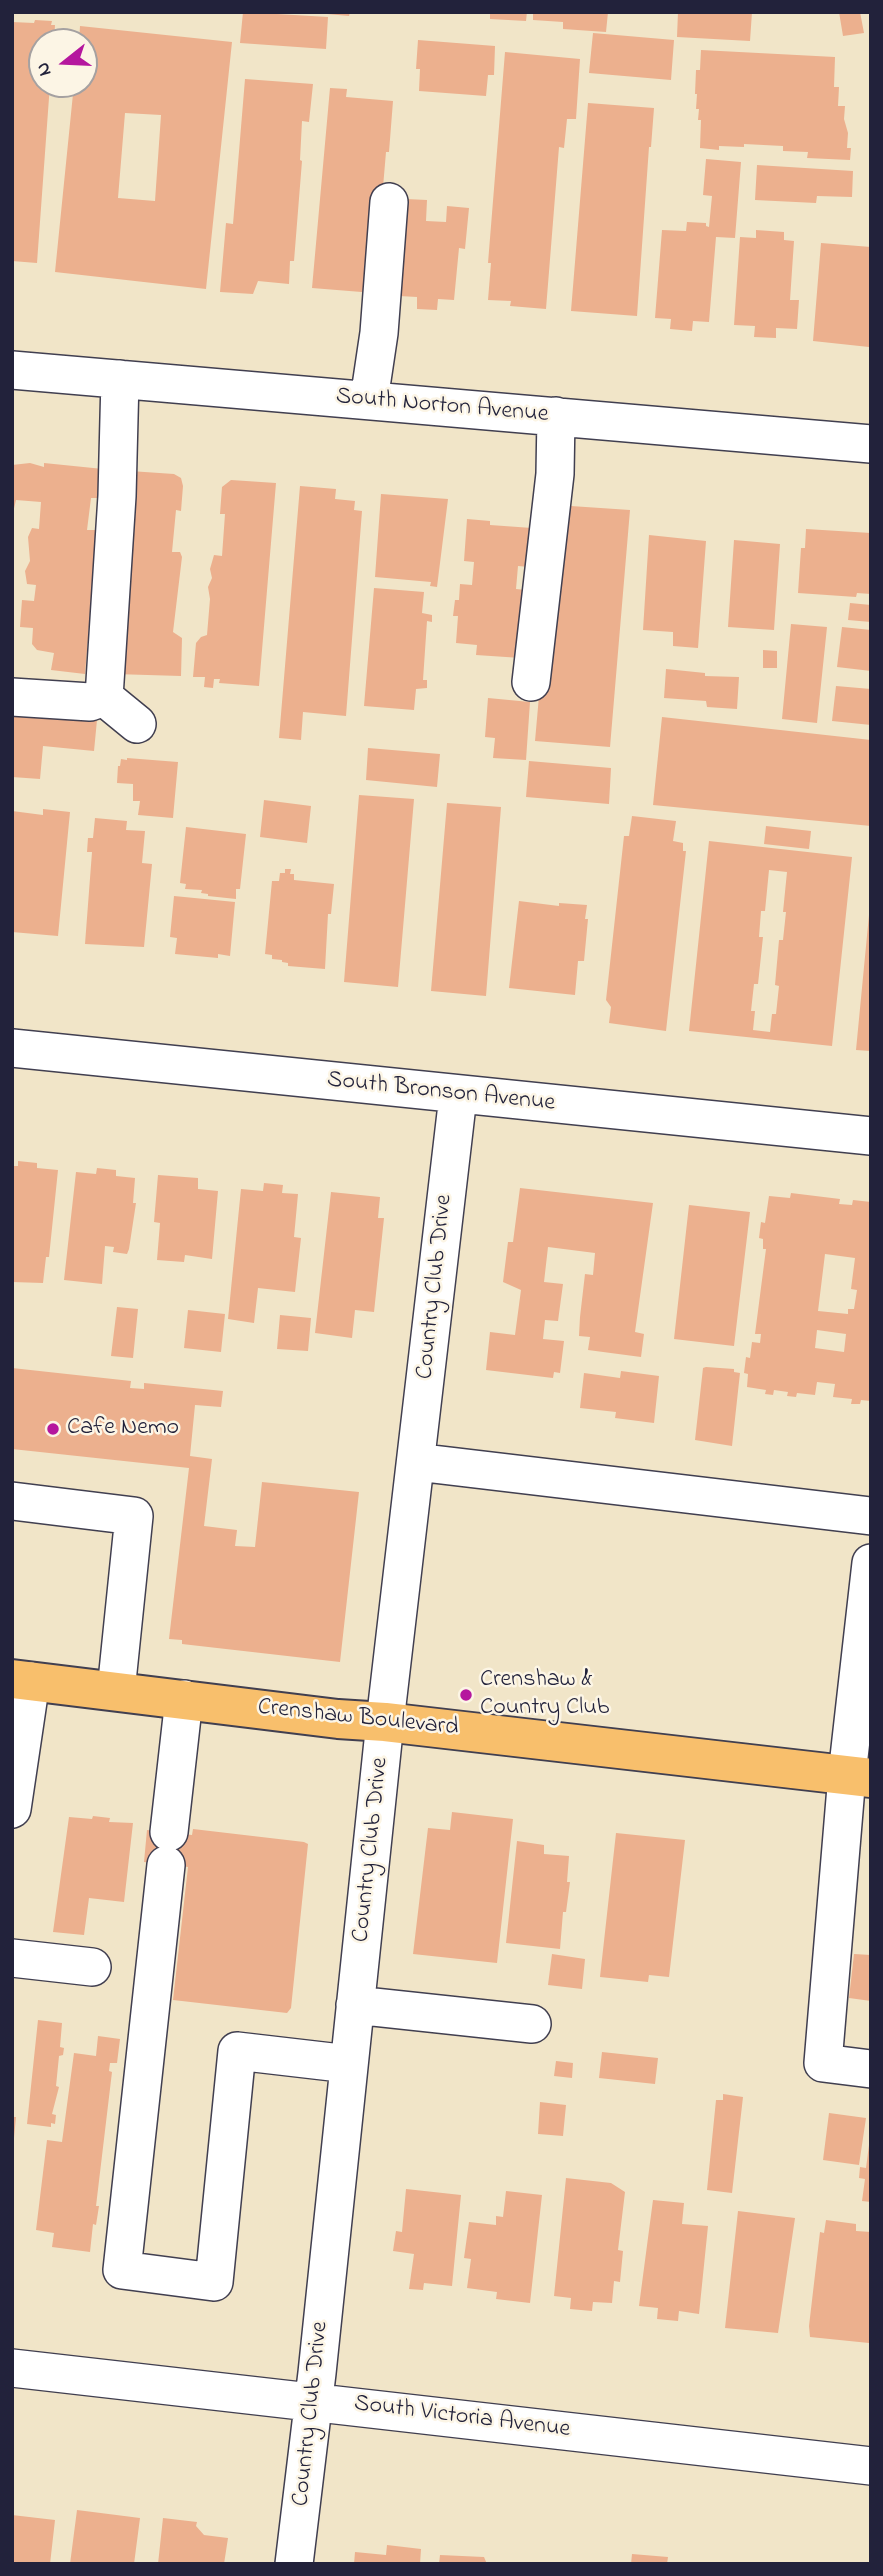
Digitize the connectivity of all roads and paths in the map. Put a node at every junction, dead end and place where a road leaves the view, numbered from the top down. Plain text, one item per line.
1 (388, 202) dead end
2 (12, 370) edge
3 (120, 379) junction
4 (369, 400) junction
5 (556, 416) junction
6 (871, 444) edge
7 (531, 682) dead end
8 (12, 697) edge
9 (104, 697) junction
10 (137, 724) dead end
11 (12, 1048) edge
12 (458, 1096) junction
13 (871, 1136) edge
14 (416, 1462) junction
15 (12, 1501) edge
16 (871, 1516) edge
17 (871, 1563) edge
18 (22, 1680) edge
19 (116, 1691) junction
20 (184, 1699) junction
21 (385, 1722) junction
22 (859, 1777) edge
23 (12, 1809) edge
24 (12, 1958) edge
25 (92, 1967) dead end
26 (355, 2005) junction
27 (532, 2024) dead end
28 (349, 2064) junction
29 (871, 2069) edge
30 (12, 2368) edge
31 (314, 2401) junction
32 (871, 2466) edge
33 (294, 2564) edge

1 - 4 street
2 - 3 street, South Norton Avenue
3 - 4 street, South Norton Avenue
3 - 9 street
4 - 5 street, South Norton Avenue
5 - 6 street, South Norton Avenue
5 - 7 street
8 - 9 street
9 - 10 street
11 - 12 street, South Bronson Avenue
12 - 13 street, South Bronson Avenue
12 - 14 street, Country Club Drive
14 - 16 street
14 - 21 street, Country Club Drive
15 - 19 street
17 - 22 street
18 - 19 main road, Crenshaw Boulevard
18 - 23 street
19 - 20 main road, Crenshaw Boulevard
20 - 21 main road, Crenshaw Boulevard
20 - 28 street
21 - 22 main road, Crenshaw Boulevard
21 - 26 street, Country Club Drive
22 - 29 street
24 - 25 street
26 - 27 street
26 - 28 street, Country Club Drive
28 - 31 street, Country Club Drive
30 - 31 street, South Victoria Avenue
31 - 32 street, South Victoria Avenue
31 - 33 street, Country Club Drive

